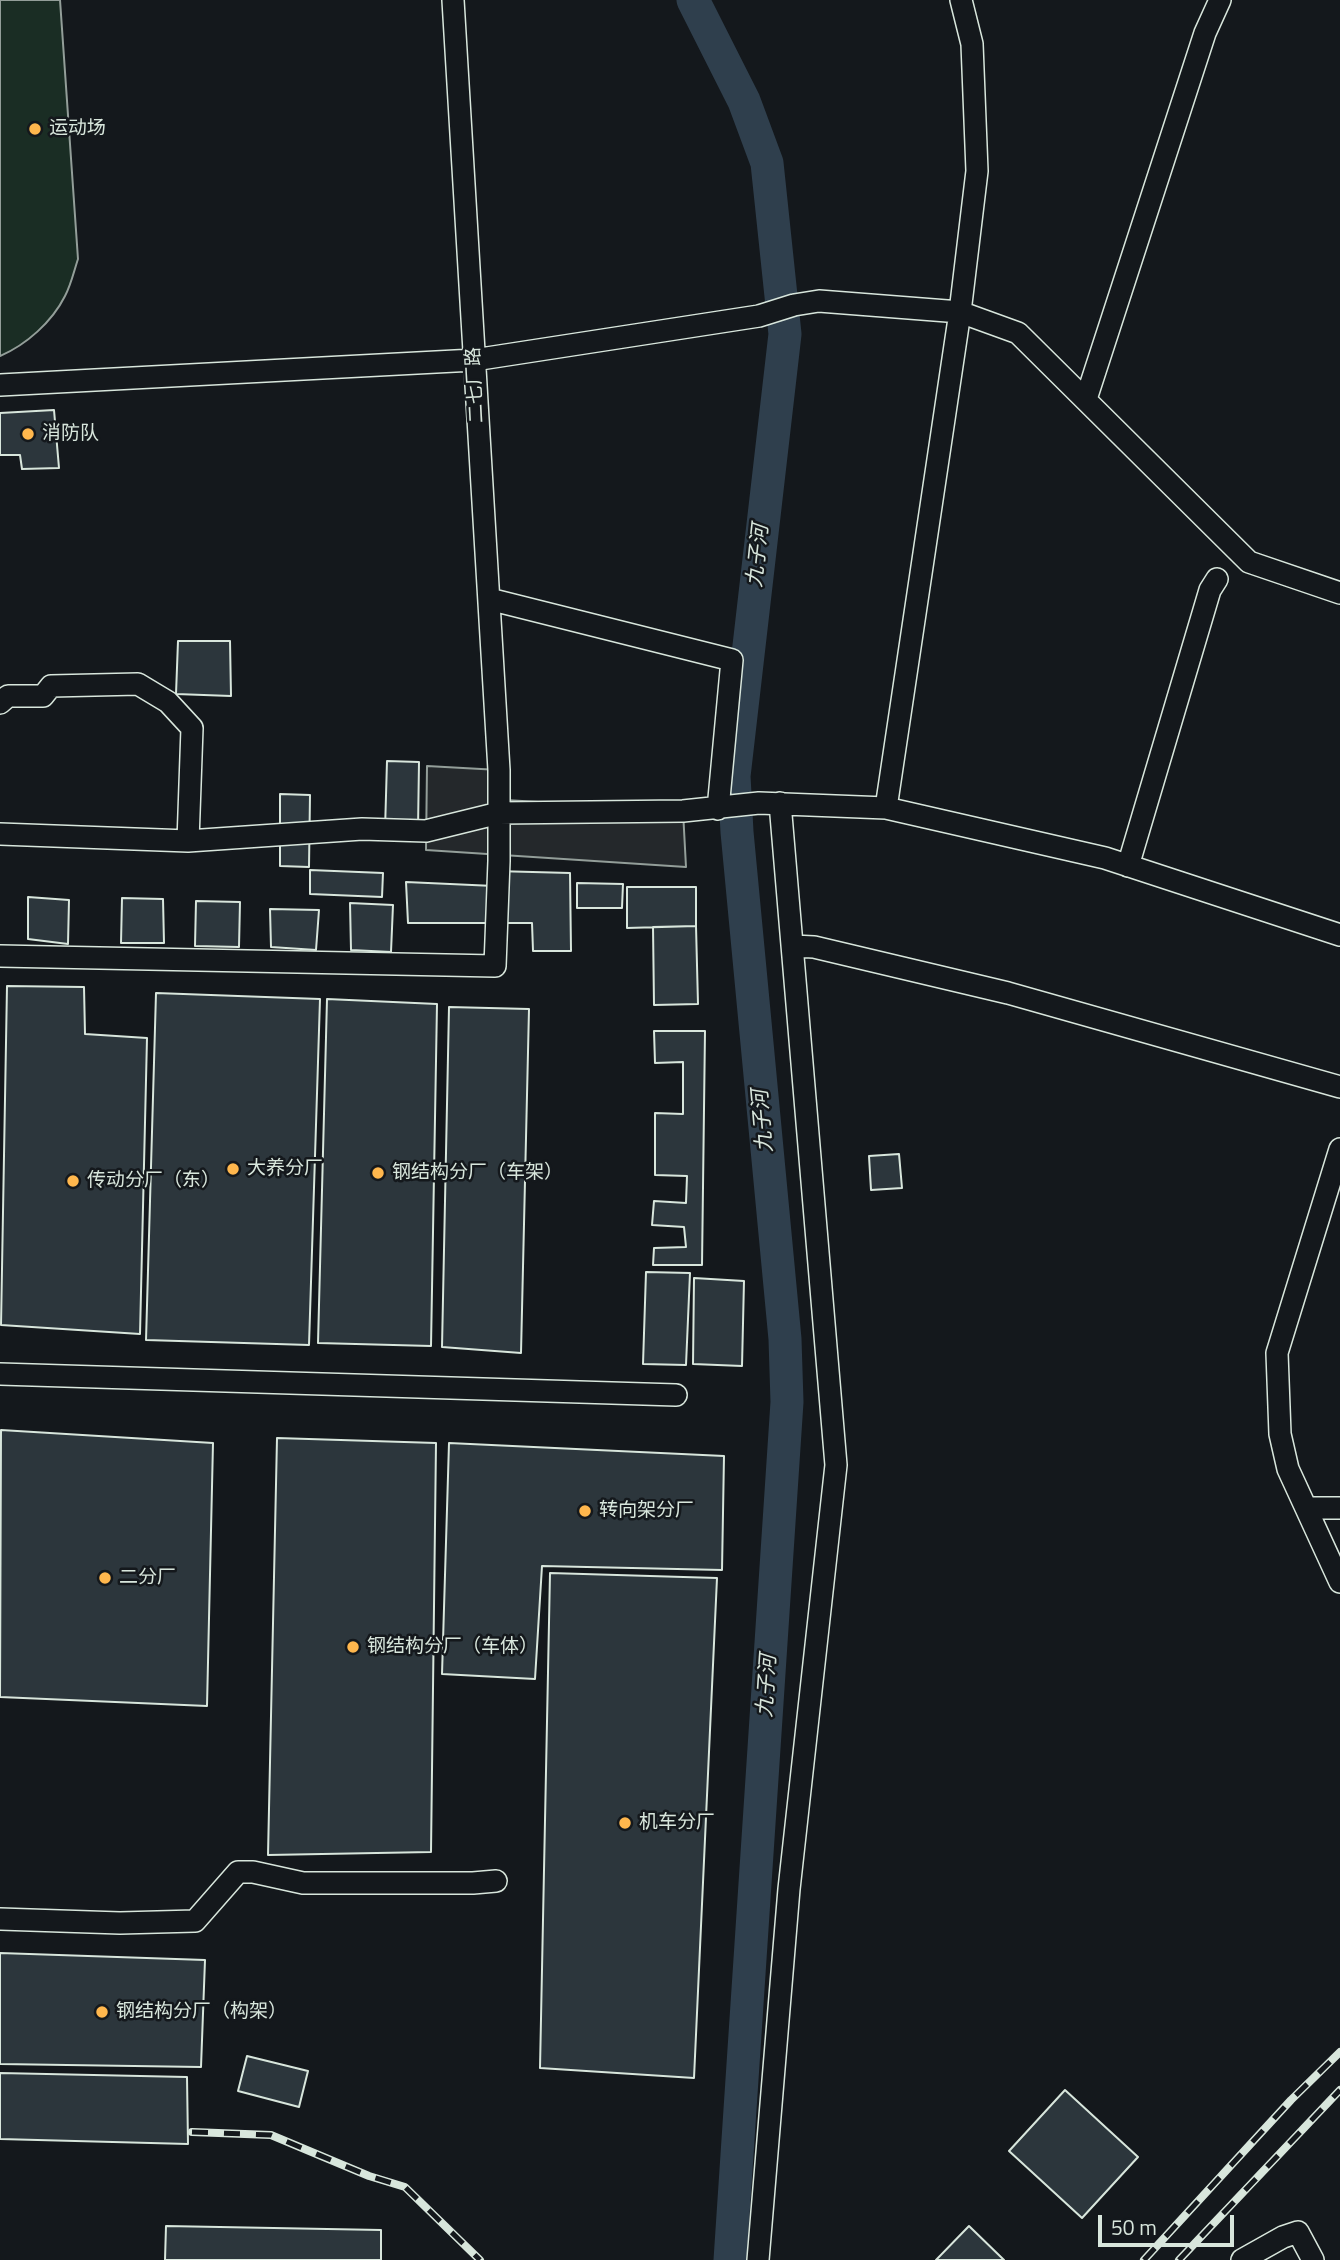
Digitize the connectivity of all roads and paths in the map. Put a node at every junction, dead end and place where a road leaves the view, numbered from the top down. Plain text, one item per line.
1 (453, 0) edge
2 (961, 0) edge
3 (1220, 0) edge
4 (960, 312) junction
5 (474, 360) junction
6 (0, 385) edge
7 (1086, 399) junction
8 (1217, 579) dead end
9 (1340, 593) edge
10 (489, 599) junction
11 (0, 703) edge
12 (780, 803) junction
13 (886, 808) junction
14 (718, 809) junction
15 (499, 813) junction
16 (0, 834) edge
17 (188, 841) junction
18 (1128, 866) junction
19 (1340, 935) edge
20 (793, 946) junction
21 (0, 956) edge
22 (1340, 1087) edge
23 (1340, 1149) edge
24 (1337, 1173) edge
25 (0, 1374) edge
26 (676, 1395) dead end
27 (1307, 1508) junction
28 (1340, 1508) edge
29 (1340, 1582) edge
30 (496, 1881) dead end
31 (0, 1919) edge
32 (758, 2260) edge
33 (1242, 2260) edge
34 (1313, 2260) edge

1 - 5 street, 二七厂路
2 - 4 street
3 - 7 street
4 - 5 street
4 - 7 street
4 - 13 street
5 - 6 street
5 - 10 street, 二七厂路
7 - 9 street
8 - 18 street
10 - 14 street
10 - 15 street, 二七厂路
11 - 17 street
12 - 13 street
12 - 14 street
12 - 20 street
13 - 18 street
14 - 15 street
15 - 17 street
15 - 21 street, 二七厂路
16 - 17 street
18 - 19 street
20 - 22 street
20 - 32 street
23 - 24 street
24 - 27 street
25 - 26 street
27 - 28 street
27 - 29 street
30 - 31 street
33 - 34 street

